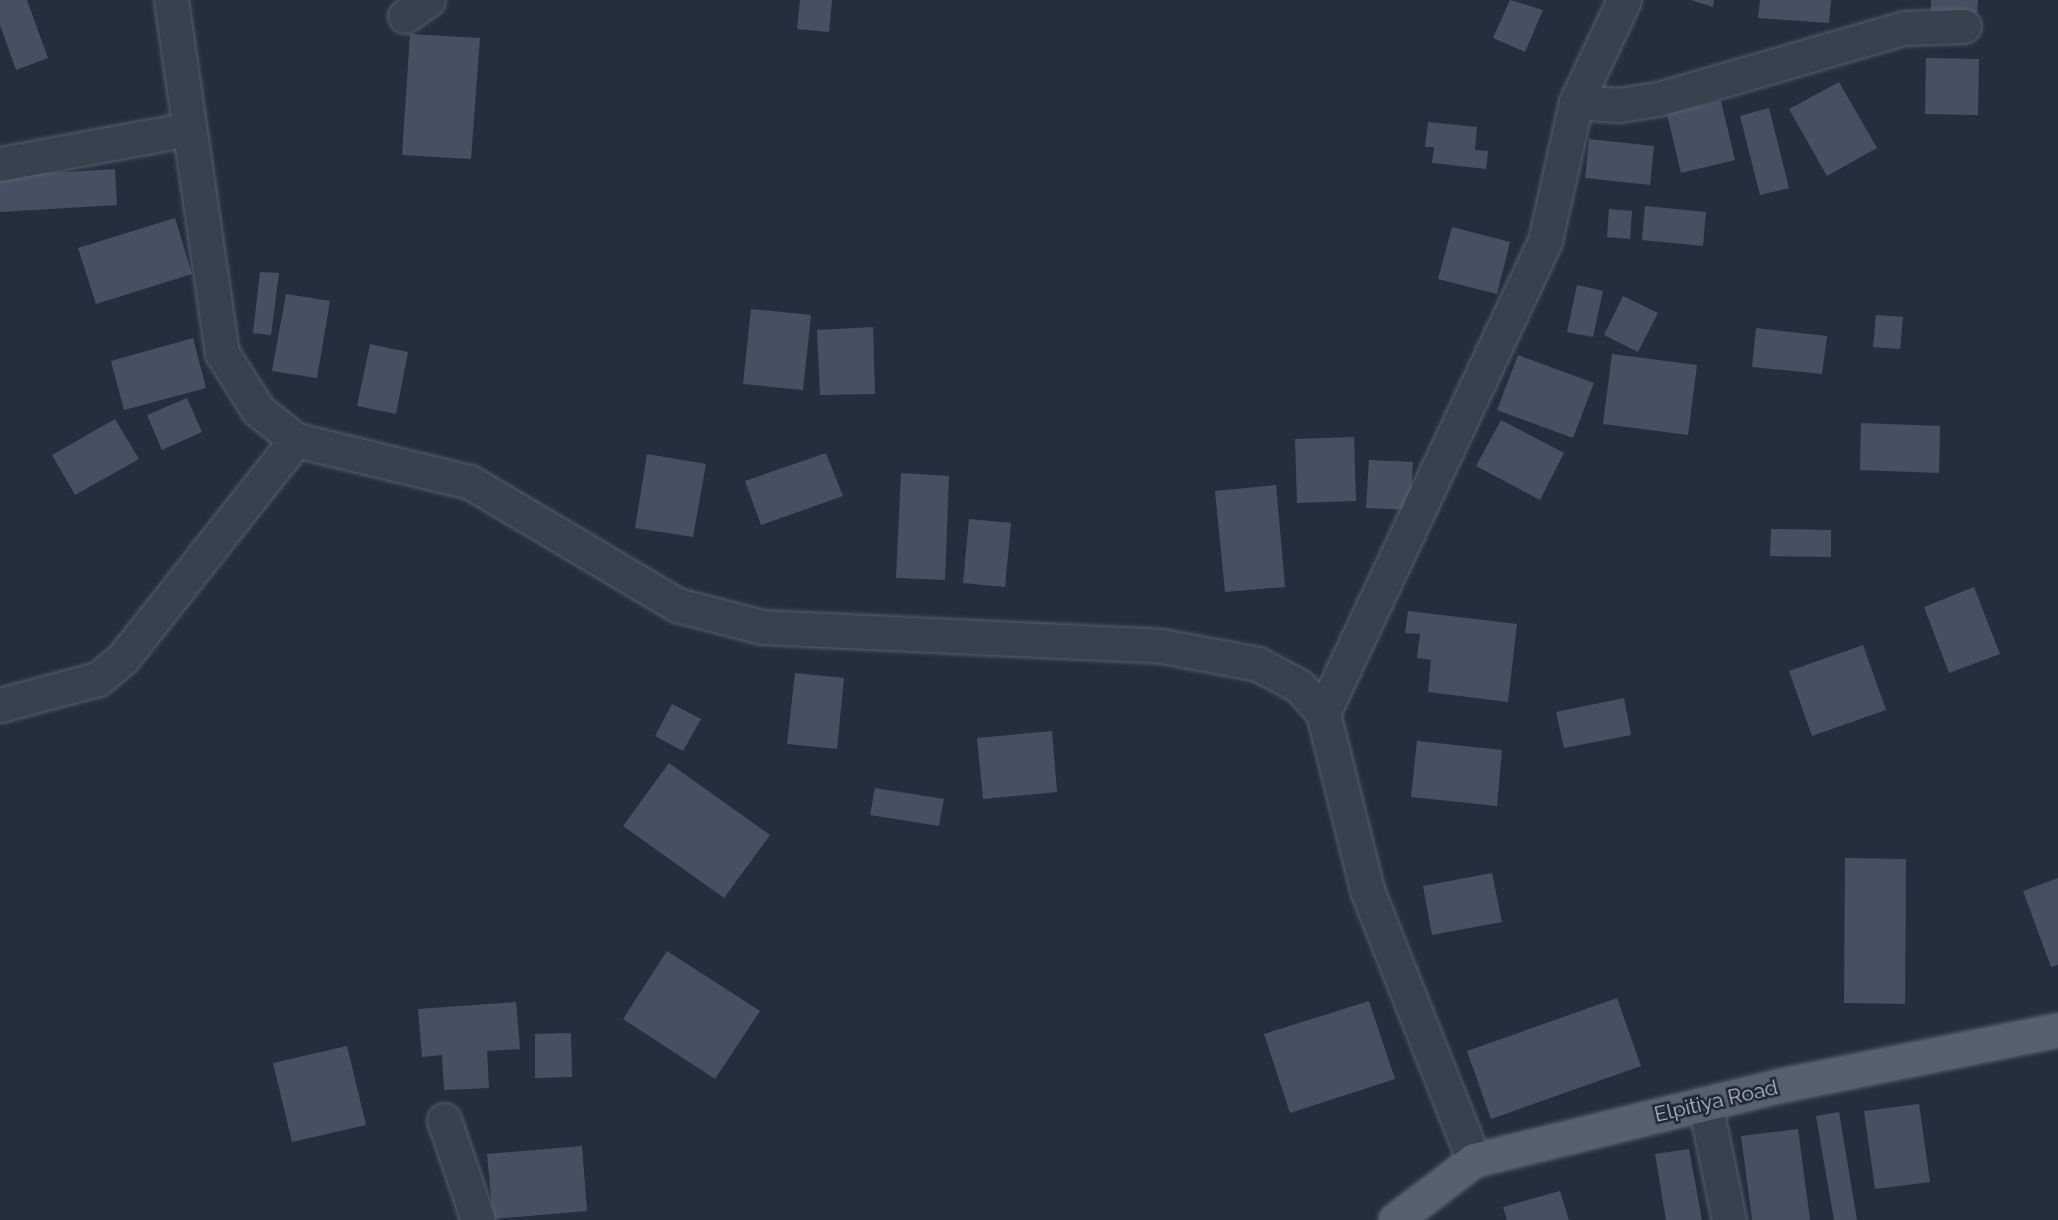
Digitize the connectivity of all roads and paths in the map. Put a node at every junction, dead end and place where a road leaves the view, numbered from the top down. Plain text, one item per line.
1 (171, 0) edge
2 (1624, 0) edge
3 (1964, 26) dead end
4 (1576, 102) junction
5 (188, 129) junction
6 (0, 164) edge
7 (296, 440) junction
8 (0, 705) edge
9 (1323, 713) junction
10 (2058, 1030) edge
11 (1705, 1104) junction
12 (444, 1120) dead end
13 (1474, 1160) junction
14 (478, 1220) edge
15 (1395, 1220) edge
16 (1729, 1220) edge

1 - 5 street
2 - 4 street
3 - 4 street
4 - 9 street
5 - 6 street
5 - 7 street
7 - 8 street
7 - 9 street
9 - 13 street
10 - 11 main road, Elpitiya Road
11 - 13 main road, Elpitiya Road
11 - 16 street
12 - 14 street
13 - 15 main road, Elpitiya Road

